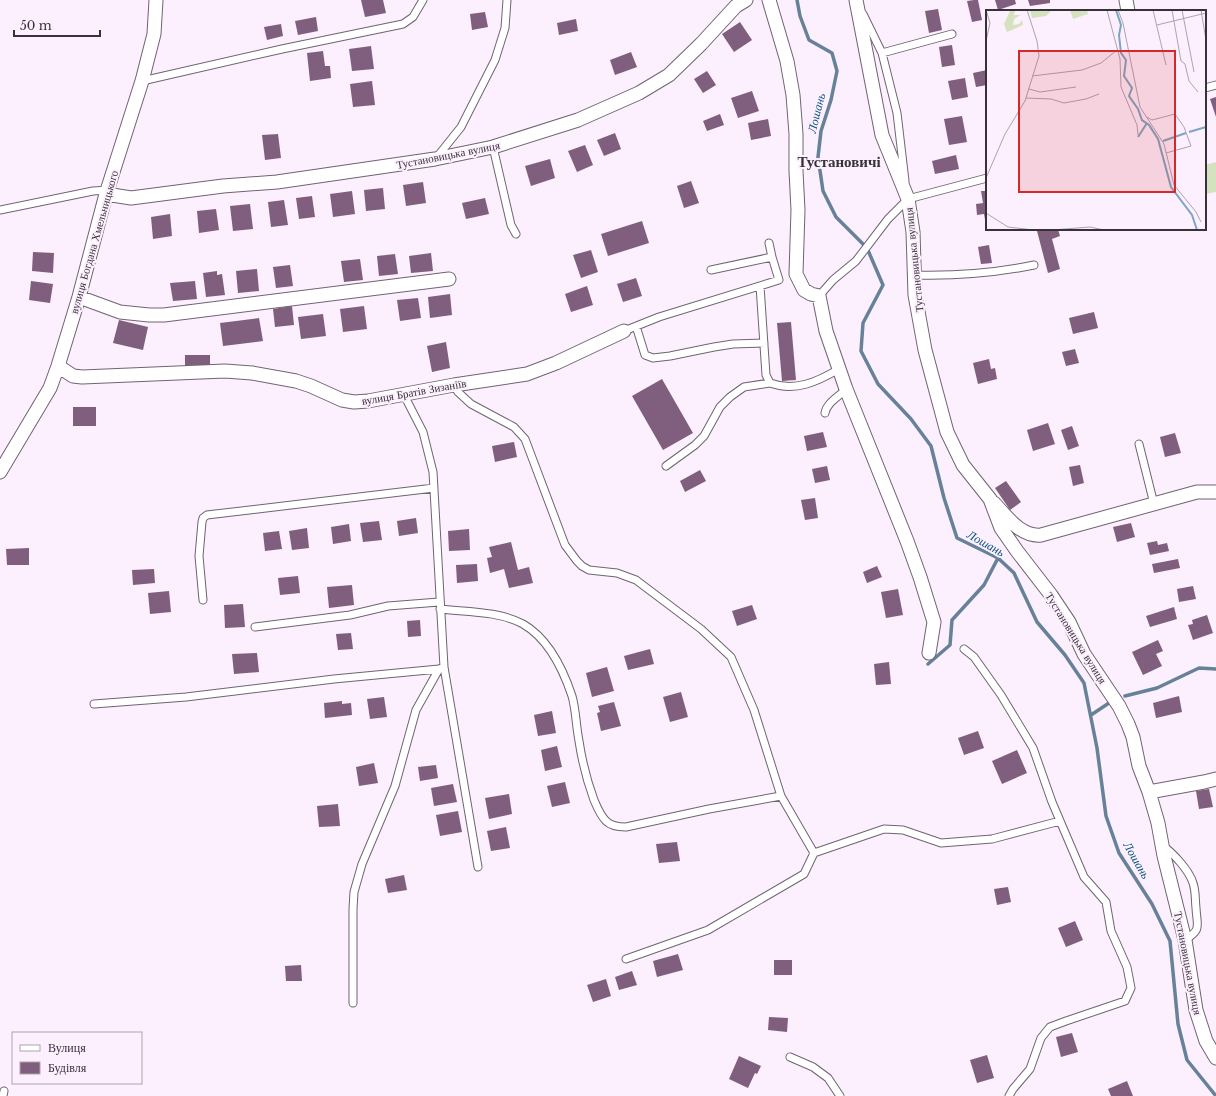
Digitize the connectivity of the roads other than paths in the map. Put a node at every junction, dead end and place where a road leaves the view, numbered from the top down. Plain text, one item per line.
1 (156, 0) edge
2 (423, 0) edge
3 (507, 0) edge
4 (746, 0) edge
5 (769, 0) edge
6 (1126, 0) edge
7 (857, 1) edge
8 (1128, 10) edge
9 (952, 34) dead end
10 (882, 53) junction
11 (142, 81) junction
12 (1216, 85) edge
13 (1206, 88) edge
14 (493, 147) junction
15 (435, 159) junction
16 (986, 178) edge
17 (107, 192) junction
18 (908, 199) junction
19 (0, 210) edge
20 (516, 234) dead end
21 (769, 242) dead end
22 (772, 257) junction
23 (1034, 265) dead end
24 (711, 270) dead end
25 (914, 275) junction
26 (448, 279) dead end
27 (760, 286) junction
28 (819, 296) junction
29 (80, 297) junction
30 (630, 329) junction
31 (764, 343) junction
32 (58, 366) junction
33 (839, 369) junction
34 (770, 383) junction
35 (454, 385) junction
36 (846, 389) junction
37 (404, 395) junction
38 (825, 413) dead end
39 (1139, 444) dead end
40 (666, 466) dead end
41 (0, 472) edge
42 (434, 488) junction
43 (1216, 492) edge
44 (990, 499) junction
45 (1154, 504) junction
46 (203, 600) dead end
47 (440, 606) junction
48 (255, 627) dead end
49 (964, 649) dead end
50 (929, 653) dead end
51 (441, 668) junction
52 (94, 704) dead end
53 (1216, 779) edge
54 (1149, 792) junction
55 (781, 796) junction
56 (1060, 821) junction
57 (1162, 845) junction
58 (814, 853) junction
59 (478, 867) dead end
60 (1185, 940) junction
61 (626, 959) dead end
62 (353, 1003) dead end
63 (790, 1057) dead end
64 (1216, 1058) edge
65 (840, 1096) edge
66 (1010, 1096) edge

1 - 11 street, вулиця Богдана Хмельницького
2 - 11 lane
3 - 15 lane
4 - 14 street, Тустановицька вулиця
5 - 28 street
6 - 8 street
7 - 10 lane
7 - 18 street, Тустановицька вулиця
9 - 10 lane
10 - 18 lane
11 - 17 street, вулиця Богдана Хмельницького
12 - 13 lane
14 - 15 street, Тустановицька вулиця
14 - 20 lane
15 - 17 street, Тустановицька вулиця
16 - 18 lane
17 - 19 lane
17 - 29 street, вулиця Богдана Хмельницького
18 - 25 street, Тустановицька вулиця
18 - 28 lane
21 - 22 lane
22 - 24 lane
22 - 27 lane
23 - 25 lane
25 - 44 street, Тустановицька вулиця
26 - 29 street
27 - 30 lane
27 - 31 lane
28 - 33 street
29 - 32 street, вулиця Богдана Хмельницького
30 - 31 lane
30 - 35 street, вулиця Братів Зизаніїв
31 - 34 lane
32 - 37 street, вулиця Братів Зизаніїв
32 - 41 street, вулиця Богдана Хмельницького
33 - 34 lane
33 - 36 street
34 - 40 lane
35 - 37 street, вулиця Братів Зизаніїв
35 - 55 lane
36 - 38 lane
36 - 50 street
37 - 42 lane
39 - 45 lane
42 - 46 lane
42 - 47 lane
43 - 45 street
44 - 45 street
44 - 54 street, Тустановицька вулиця
47 - 48 lane
47 - 51 lane
47 - 55 lane
49 - 56 lane
51 - 52 lane
51 - 59 lane
51 - 62 lane
53 - 54 street
54 - 57 street, Тустановицька вулиця
55 - 58 lane
56 - 58 lane
56 - 66 lane
57 - 60 street, Тустановицька вулиця
57 - 60 lane
58 - 61 lane
60 - 64 street, Тустановицька вулиця
63 - 65 lane

